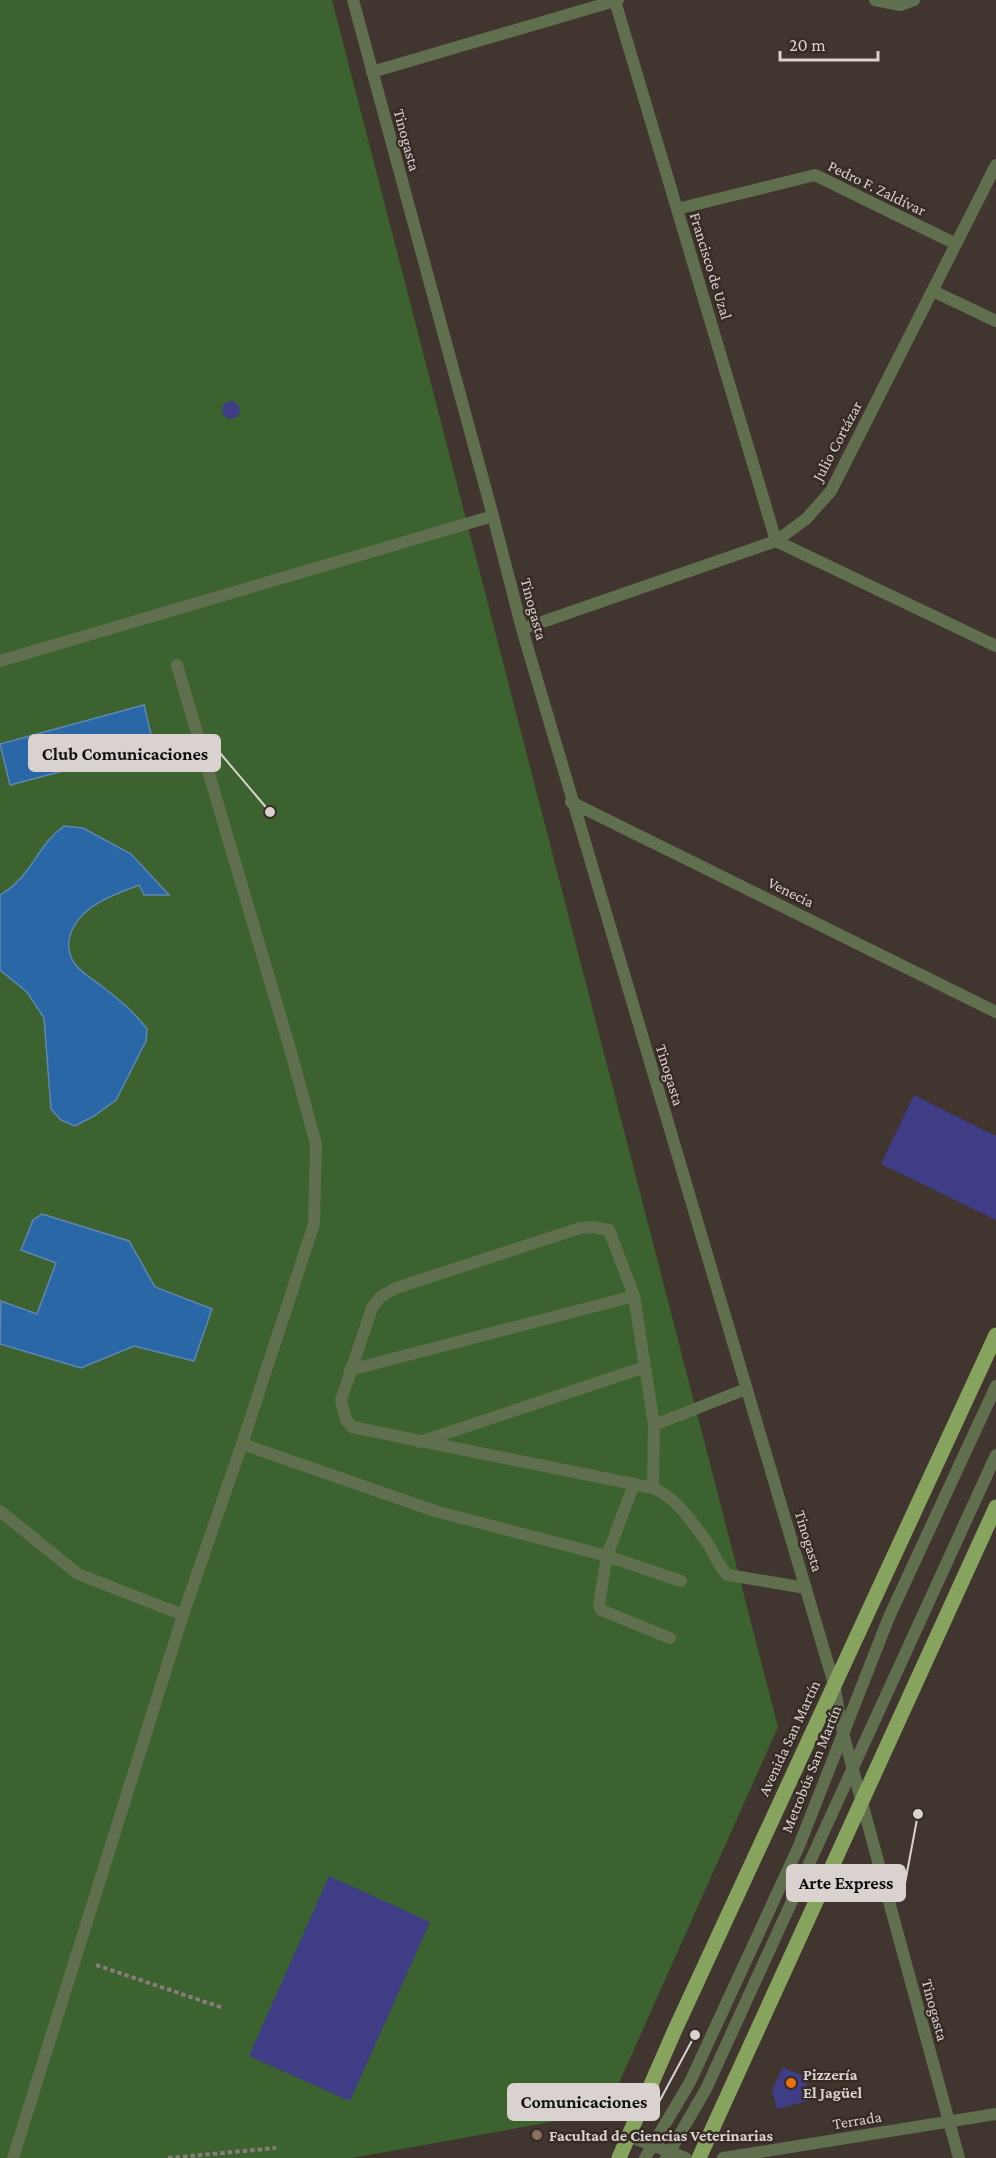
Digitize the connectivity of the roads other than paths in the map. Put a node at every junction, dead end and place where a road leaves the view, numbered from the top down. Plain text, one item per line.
1 (353, 0) edge
2 (875, 0) edge
3 (914, 0) edge
4 (616, 1) edge
5 (372, 72) junction
6 (996, 165) edge
7 (677, 209) junction
8 (956, 244) junction
9 (933, 291) junction
10 (996, 321) edge
11 (493, 516) junction
12 (776, 541) junction
13 (522, 629) junction
14 (996, 646) edge
15 (0, 661) edge
16 (177, 665) dead end
17 (571, 802) junction
18 (996, 1012) edge
19 (634, 1296) junction
20 (996, 1335) edge
21 (645, 1367) junction
22 (350, 1370) junction
23 (996, 1386) edge
24 (746, 1389) junction
25 (654, 1425) junction
26 (418, 1442) junction
27 (242, 1444) junction
28 (996, 1455) edge
29 (634, 1484) junction
30 (653, 1488) junction
31 (996, 1507) edge
32 (0, 1511) edge
33 (607, 1556) junction
34 (681, 1581) dead end
35 (806, 1588) junction
36 (183, 1615) junction
37 (670, 1638) dead end
38 (834, 1684) junction
39 (843, 1733) junction
40 (853, 1766) junction
41 (862, 1802) junction
42 (996, 2114) edge
43 (948, 2122) junction
44 (628, 2136) junction
45 (651, 2146) junction
46 (668, 2155) edge
47 (13, 2158) edge
48 (619, 2158) edge
49 (645, 2158) edge
50 (686, 2158) edge
51 (699, 2158) edge
52 (723, 2158) edge
53 (958, 2158) edge

1 - 5 street, Tinogasta
2 - 3 street
4 - 5 street
4 - 7 street, Francisco de Uzal
5 - 11 street, Tinogasta
6 - 8 street, Julio Cortázar
7 - 8 street, Pedro F. Zaldívar
7 - 12 street, Francisco de Uzal
8 - 9 street, Julio Cortázar
9 - 10 street
9 - 12 street, Julio Cortázar
11 - 13 street, Tinogasta
11 - 15 street
12 - 13 street, Julio Cortázar
12 - 14 street
13 - 17 street, Tinogasta
16 - 27 street
17 - 18 street, Venecia
17 - 24 street, Tinogasta
19 - 21 street
19 - 22 street
19 - 22 street
20 - 38 main road, Avenida San Martín
21 - 25 street
21 - 26 street
22 - 26 street
23 - 39 street, Metrobús San Martín
24 - 25 street
24 - 35 street, Tinogasta
25 - 30 street
26 - 29 street
27 - 33 street
27 - 36 street
28 - 40 street, Metrobús San Martín
29 - 30 street
29 - 33 street
30 - 35 street
31 - 41 main road
32 - 36 street
33 - 34 street
33 - 37 street
35 - 38 street, Tinogasta
36 - 47 street
38 - 39 street, Tinogasta
38 - 44 main road, Avenida San Martín
39 - 40 street, Tinogasta
39 - 45 street, Metrobús San Martín
40 - 41 street, Tinogasta
40 - 46 street, Metrobús San Martín
41 - 43 street, Tinogasta
41 - 51 main road
42 - 43 street, Terrada
43 - 52 street, Terrada
43 - 53 street, Tinogasta
44 - 45 street
44 - 48 main road, Avenida San Martín
45 - 46 street
45 - 49 street, Metrobús San Martín
46 - 50 street

